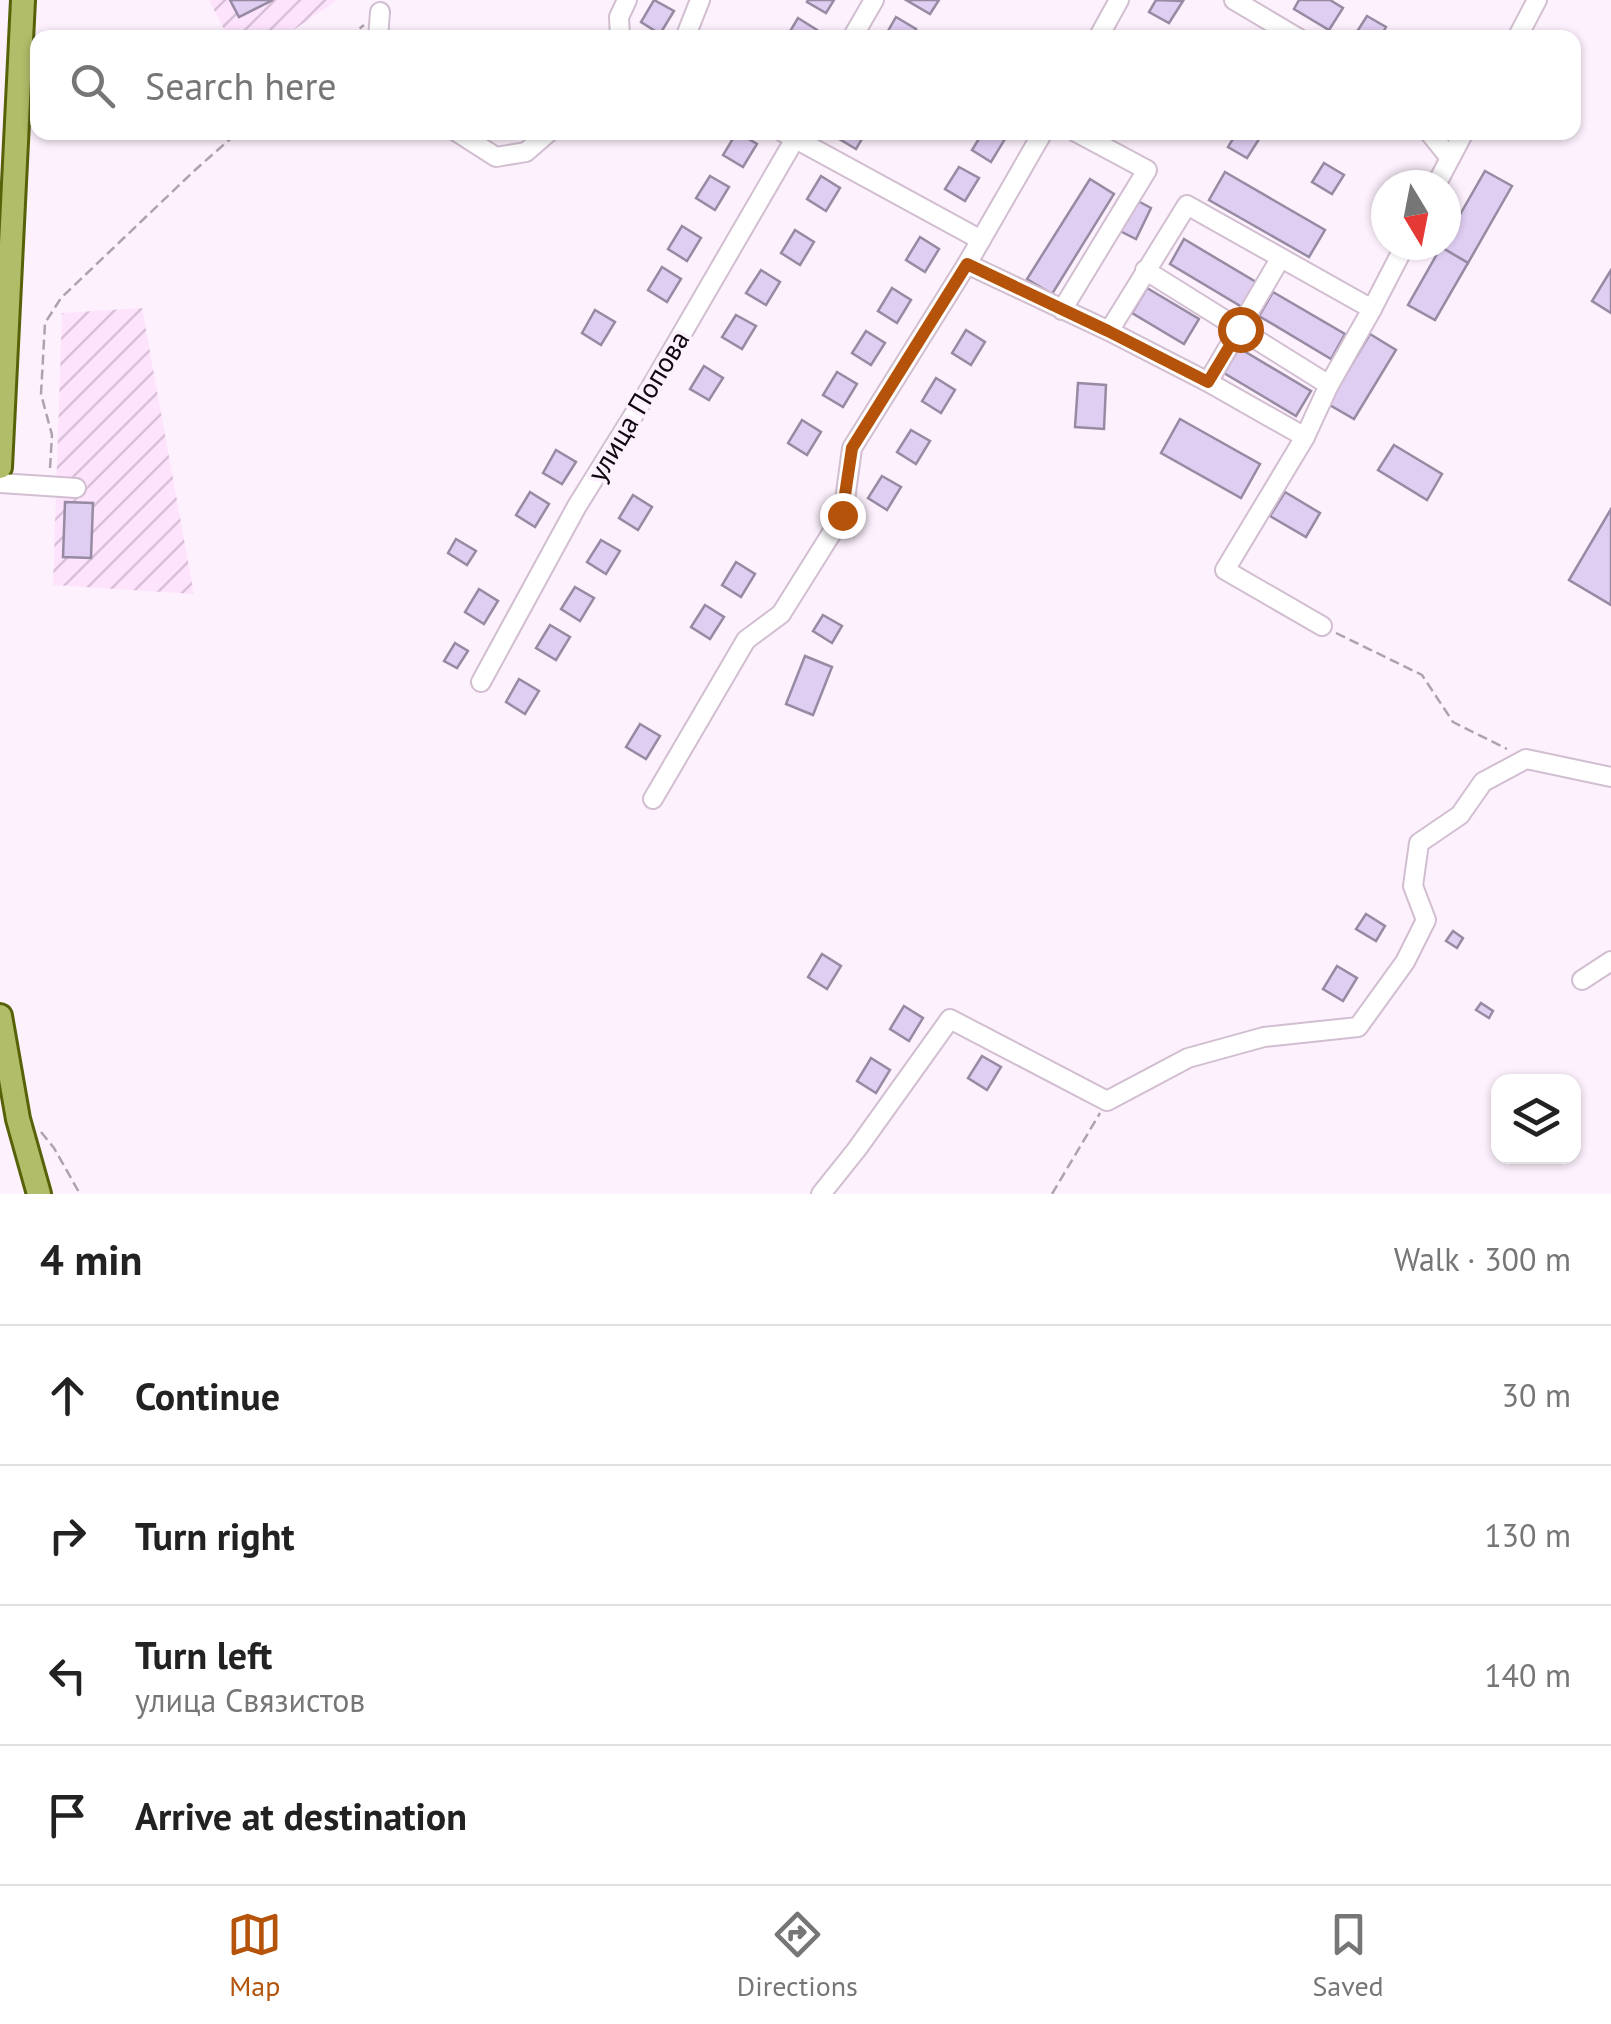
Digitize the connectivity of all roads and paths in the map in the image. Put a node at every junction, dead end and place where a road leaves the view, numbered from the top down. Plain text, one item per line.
1 (24, 0) edge
2 (627, 0) edge
3 (700, 0) edge
4 (874, 0) edge
5 (1119, 0) edge
6 (1234, 0) edge
7 (1538, 0) edge
8 (380, 12) dead end
9 (379, 30) edge
10 (620, 30) edge
11 (688, 30) edge
12 (857, 30) edge
13 (1102, 30) edge
14 (1285, 30) edge
15 (1521, 30) edge
16 (229, 140) edge
17 (469, 140) edge
18 (540, 140) edge
19 (789, 140) edge
20 (801, 140) edge
21 (1038, 140) edge
22 (1091, 140) edge
23 (1435, 140) edge
24 (1460, 140) edge
25 (1450, 158) junction
26 (1444, 170) edge
27 (981, 240) junction
28 (1280, 259) junction
29 (1397, 260) edge
30 (967, 264) junction
31 (1145, 270) junction
32 (1062, 310) junction
33 (1372, 310) junction
34 (1240, 329) junction
35 (1108, 331) junction
36 (1208, 382) junction
37 (1329, 385) junction
38 (1305, 437) junction
39 (0, 468) edge
40 (0, 483) edge
41 (49, 487) junction
42 (76, 488) dead end
43 (1322, 626) joint
44 (481, 682) dead end
45 (1526, 759) junction
46 (1611, 776) edge
47 (653, 799) dead end
48 (1611, 961) edge
49 (1582, 980) dead end
50 (0, 1016) edge
51 (1107, 1101) junction
52 (34, 1124) dead end
53 (39, 1194) edge
54 (80, 1194) edge
55 (821, 1194) edge
56 (1052, 1194) edge

1 - 39 main road
2 - 10 street
3 - 11 street
4 - 12 street
5 - 13 street
6 - 14 street
7 - 15 street
8 - 9 street
16 - 41 path
17 - 18 street
19 - 44 street, улица Попова
20 - 27 street
21 - 27 street
22 - 32 street
23 - 25 street
24 - 25 street
25 - 26 street
27 - 30 street
28 - 31 street
28 - 33 street
28 - 34 street
29 - 33 street
30 - 32 street
30 - 47 street
31 - 34 street
31 - 35 street
32 - 35 street
33 - 37 street
34 - 36 street
34 - 37 street
35 - 36 street
36 - 38 street
37 - 38 street
38 - 43 street
40 - 41 street
41 - 42 street
43 - 45 path
45 - 46 street
45 - 51 street
48 - 49 street
50 - 53 main road
51 - 55 street
51 - 56 path
52 - 54 path

